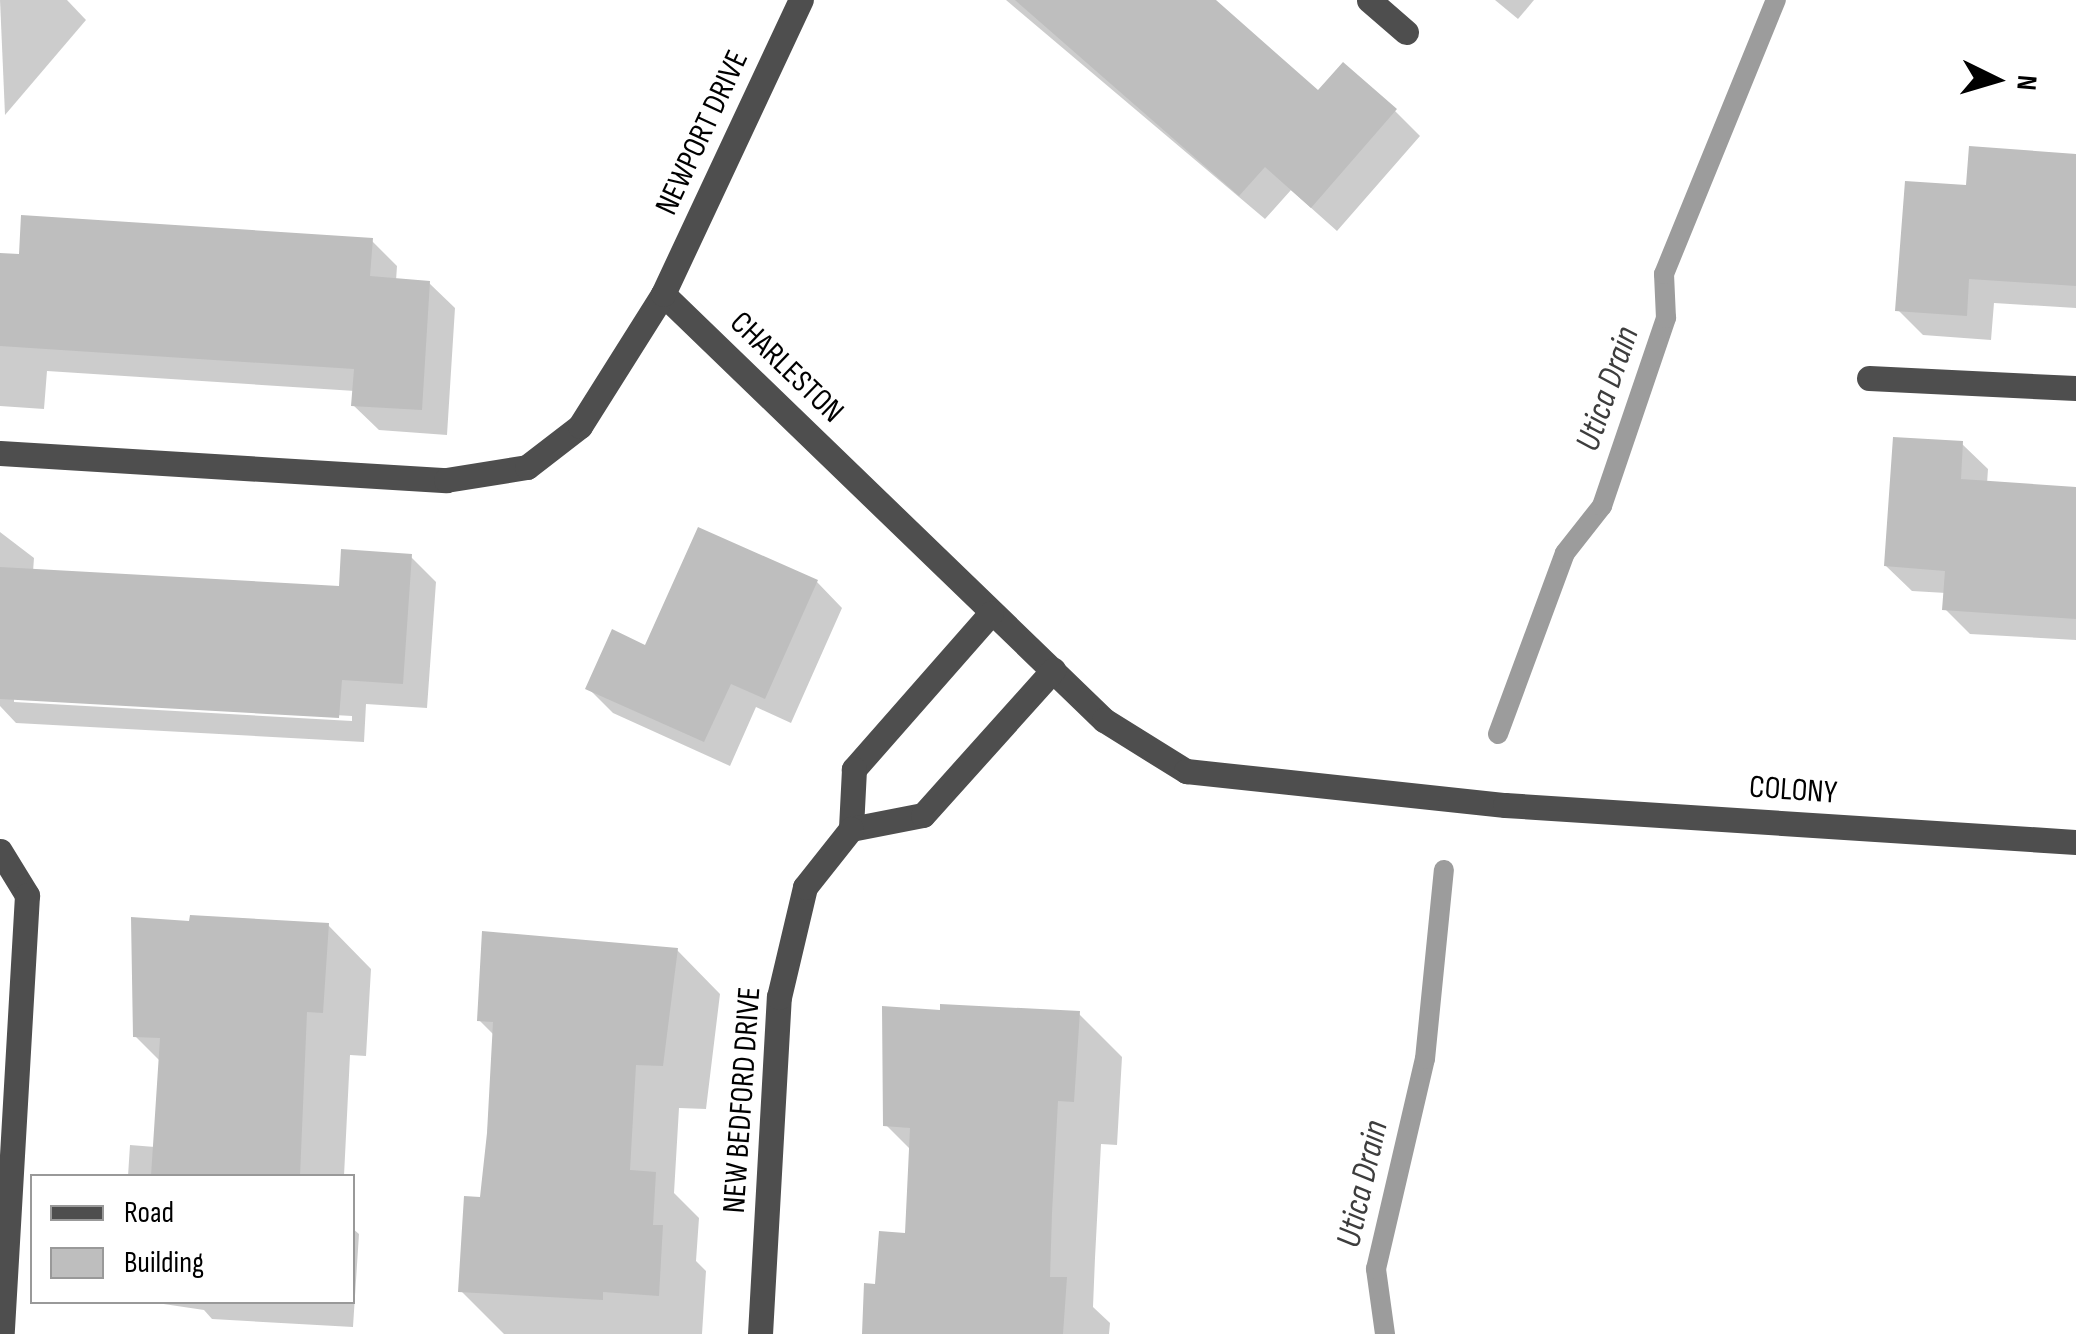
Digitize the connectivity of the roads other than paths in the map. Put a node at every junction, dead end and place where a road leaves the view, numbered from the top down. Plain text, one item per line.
1 (801, 0) edge
2 (1369, 0) edge
3 (1406, 32) dead end
4 (663, 294) junction
5 (1870, 378) dead end
6 (2076, 388) edge
7 (0, 454) edge
8 (991, 614) junction
9 (1052, 670) junction
10 (1505, 804) joint
11 (851, 828) junction
12 (2076, 842) edge
13 (0, 851) edge
14 (2, 1334) edge
15 (760, 1334) edge

1 - 4 street, NEWPORT DRIVE
2 - 3 street
4 - 7 street
4 - 8 street, CHARLESTON
5 - 6 street
8 - 9 street, CHARLESTON
8 - 11 street
9 - 10 street, CHARLESTON
9 - 11 street
10 - 12 street, COLONY
11 - 15 street, NEW BEDFORD DRIVE
13 - 14 street

